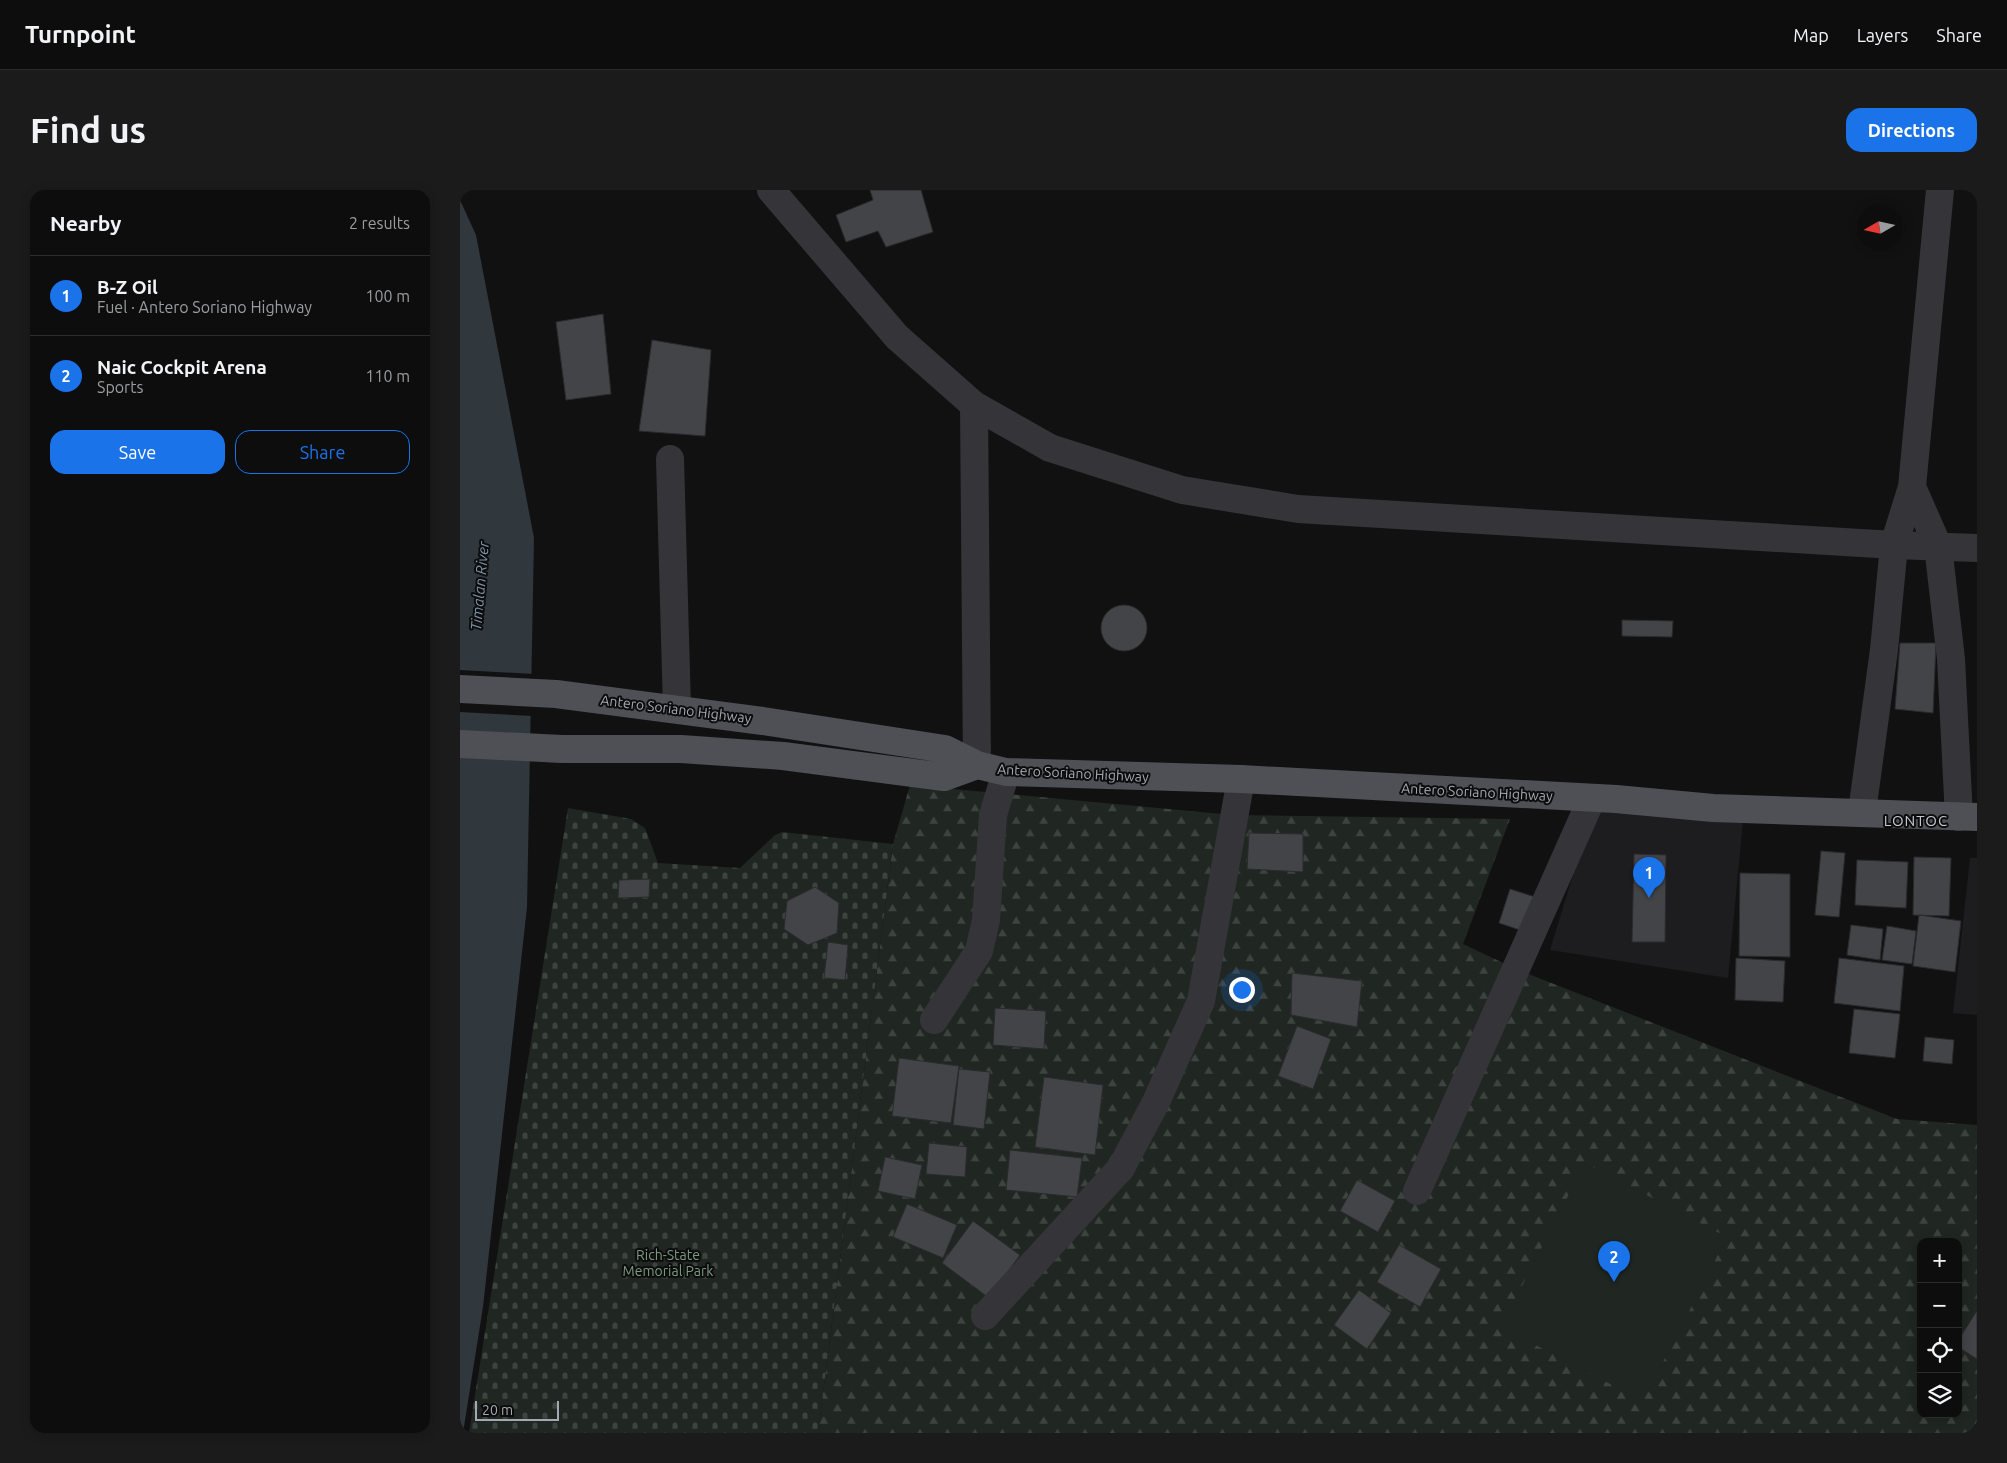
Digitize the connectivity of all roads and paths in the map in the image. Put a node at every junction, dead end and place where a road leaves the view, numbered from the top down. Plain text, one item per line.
1 (770, 190) edge
2 (1940, 190) edge
3 (974, 404) junction
4 (670, 459) dead end
5 (1912, 488) junction
6 (1894, 545) junction
7 (1938, 546) junction
8 (1977, 548) edge
9 (460, 689) edge
10 (677, 708) junction
11 (460, 744) edge
12 (977, 765) junction
13 (1006, 772) junction
14 (1241, 779) junction
15 (1592, 798) junction
16 (1862, 812) junction
17 (1968, 817) edge
18 (934, 1020) dead end
19 (1417, 1191) dead end
20 (985, 1316) dead end

1 - 3 street
2 - 5 street
3 - 6 street
3 - 12 street
4 - 10 street
5 - 6 street
5 - 7 street
6 - 7 street
6 - 16 street
7 - 8 street
7 - 17 street
9 - 10 main road, Antero Soriano Highway
10 - 12 main road, Antero Soriano Highway
11 - 12 main road, Antero Soriano Highway
12 - 13 main road, Antero Soriano Highway
13 - 14 main road, Antero Soriano Highway
13 - 18 street
14 - 15 main road, Antero Soriano Highway
14 - 20 street
15 - 16 main road, Antero Soriano Highway
15 - 19 street
16 - 17 main road, Antero Soriano Highway

